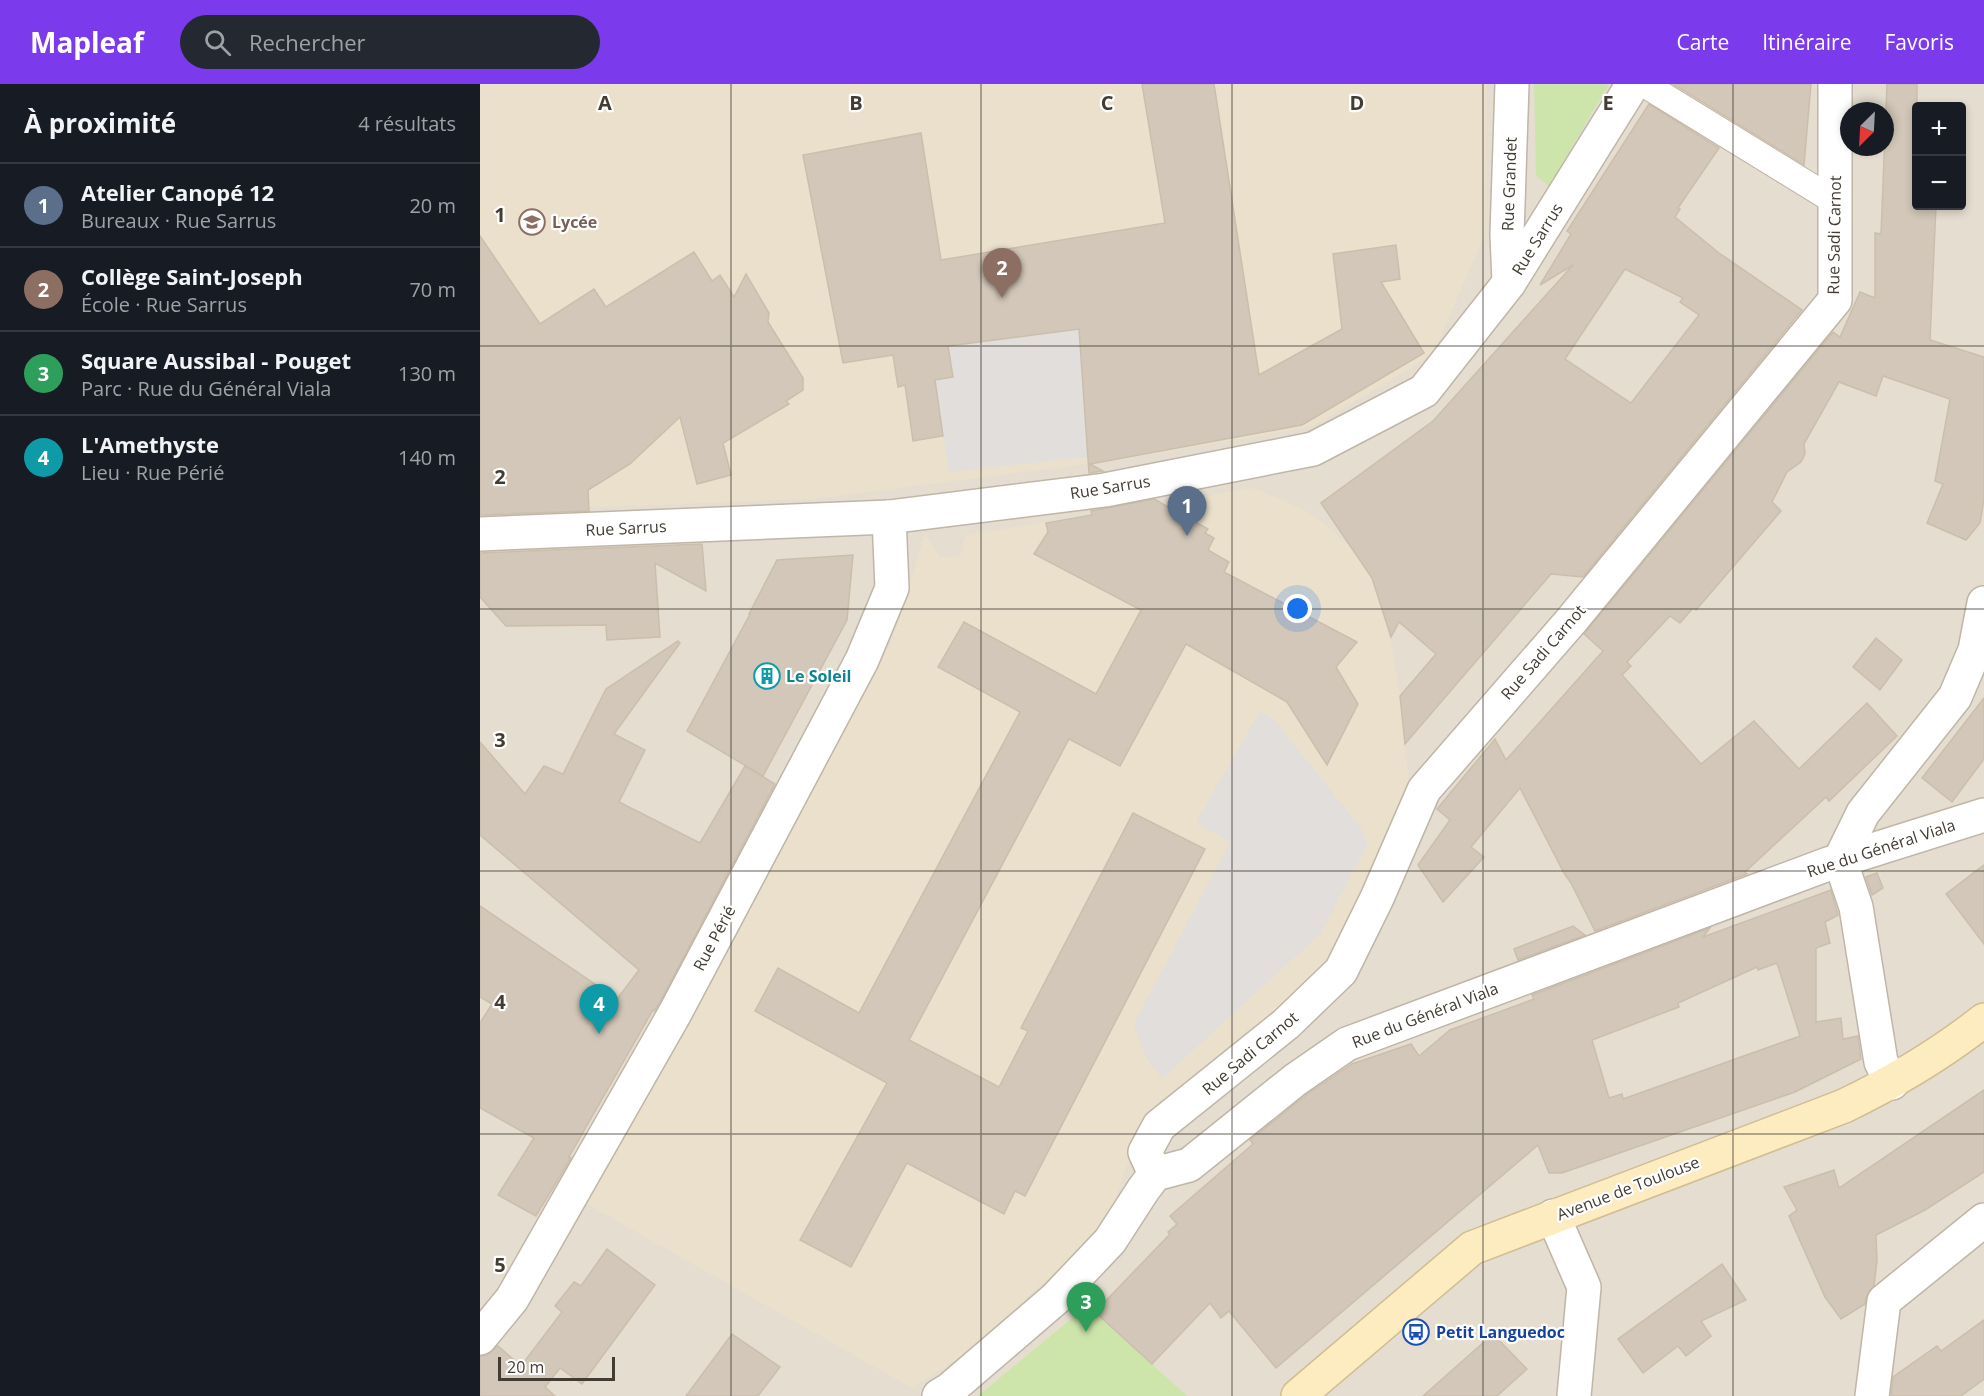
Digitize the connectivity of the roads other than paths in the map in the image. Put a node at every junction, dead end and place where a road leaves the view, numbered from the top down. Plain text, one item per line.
1 (1512, 84) edge
2 (1634, 84) edge
3 (1644, 84) edge
4 (1835, 84) edge
5 (1836, 202) junction
6 (1509, 283) junction
7 (889, 517) junction
8 (480, 534) edge
9 (1984, 603) edge
10 (1984, 815) edge
11 (1840, 860) junction
12 (1984, 1020) edge
13 (1892, 1083) junction
14 (1155, 1174) junction
15 (1554, 1216) junction
16 (1984, 1220) edge
17 (480, 1338) edge
18 (939, 1396) edge
19 (1298, 1396) edge
20 (1574, 1396) edge
21 (1872, 1396) edge

1 - 6 street, Rue Grandet
2 - 6 street, Rue Sarrus
3 - 5 street
4 - 5 street, Rue Sadi Carnot
5 - 14 street, Rue Sadi Carnot
6 - 7 street, Rue Sarrus
7 - 8 street, Rue Sarrus
7 - 17 street, Rue Périé
9 - 11 street
10 - 11 street, Rue du Général Viala
11 - 13 street
11 - 14 street, Rue du Général Viala
12 - 13 main road, Avenue de Toulouse
13 - 15 main road, Avenue de Toulouse
14 - 18 street
15 - 19 main road, Avenue de Toulouse
15 - 20 street
16 - 21 street

